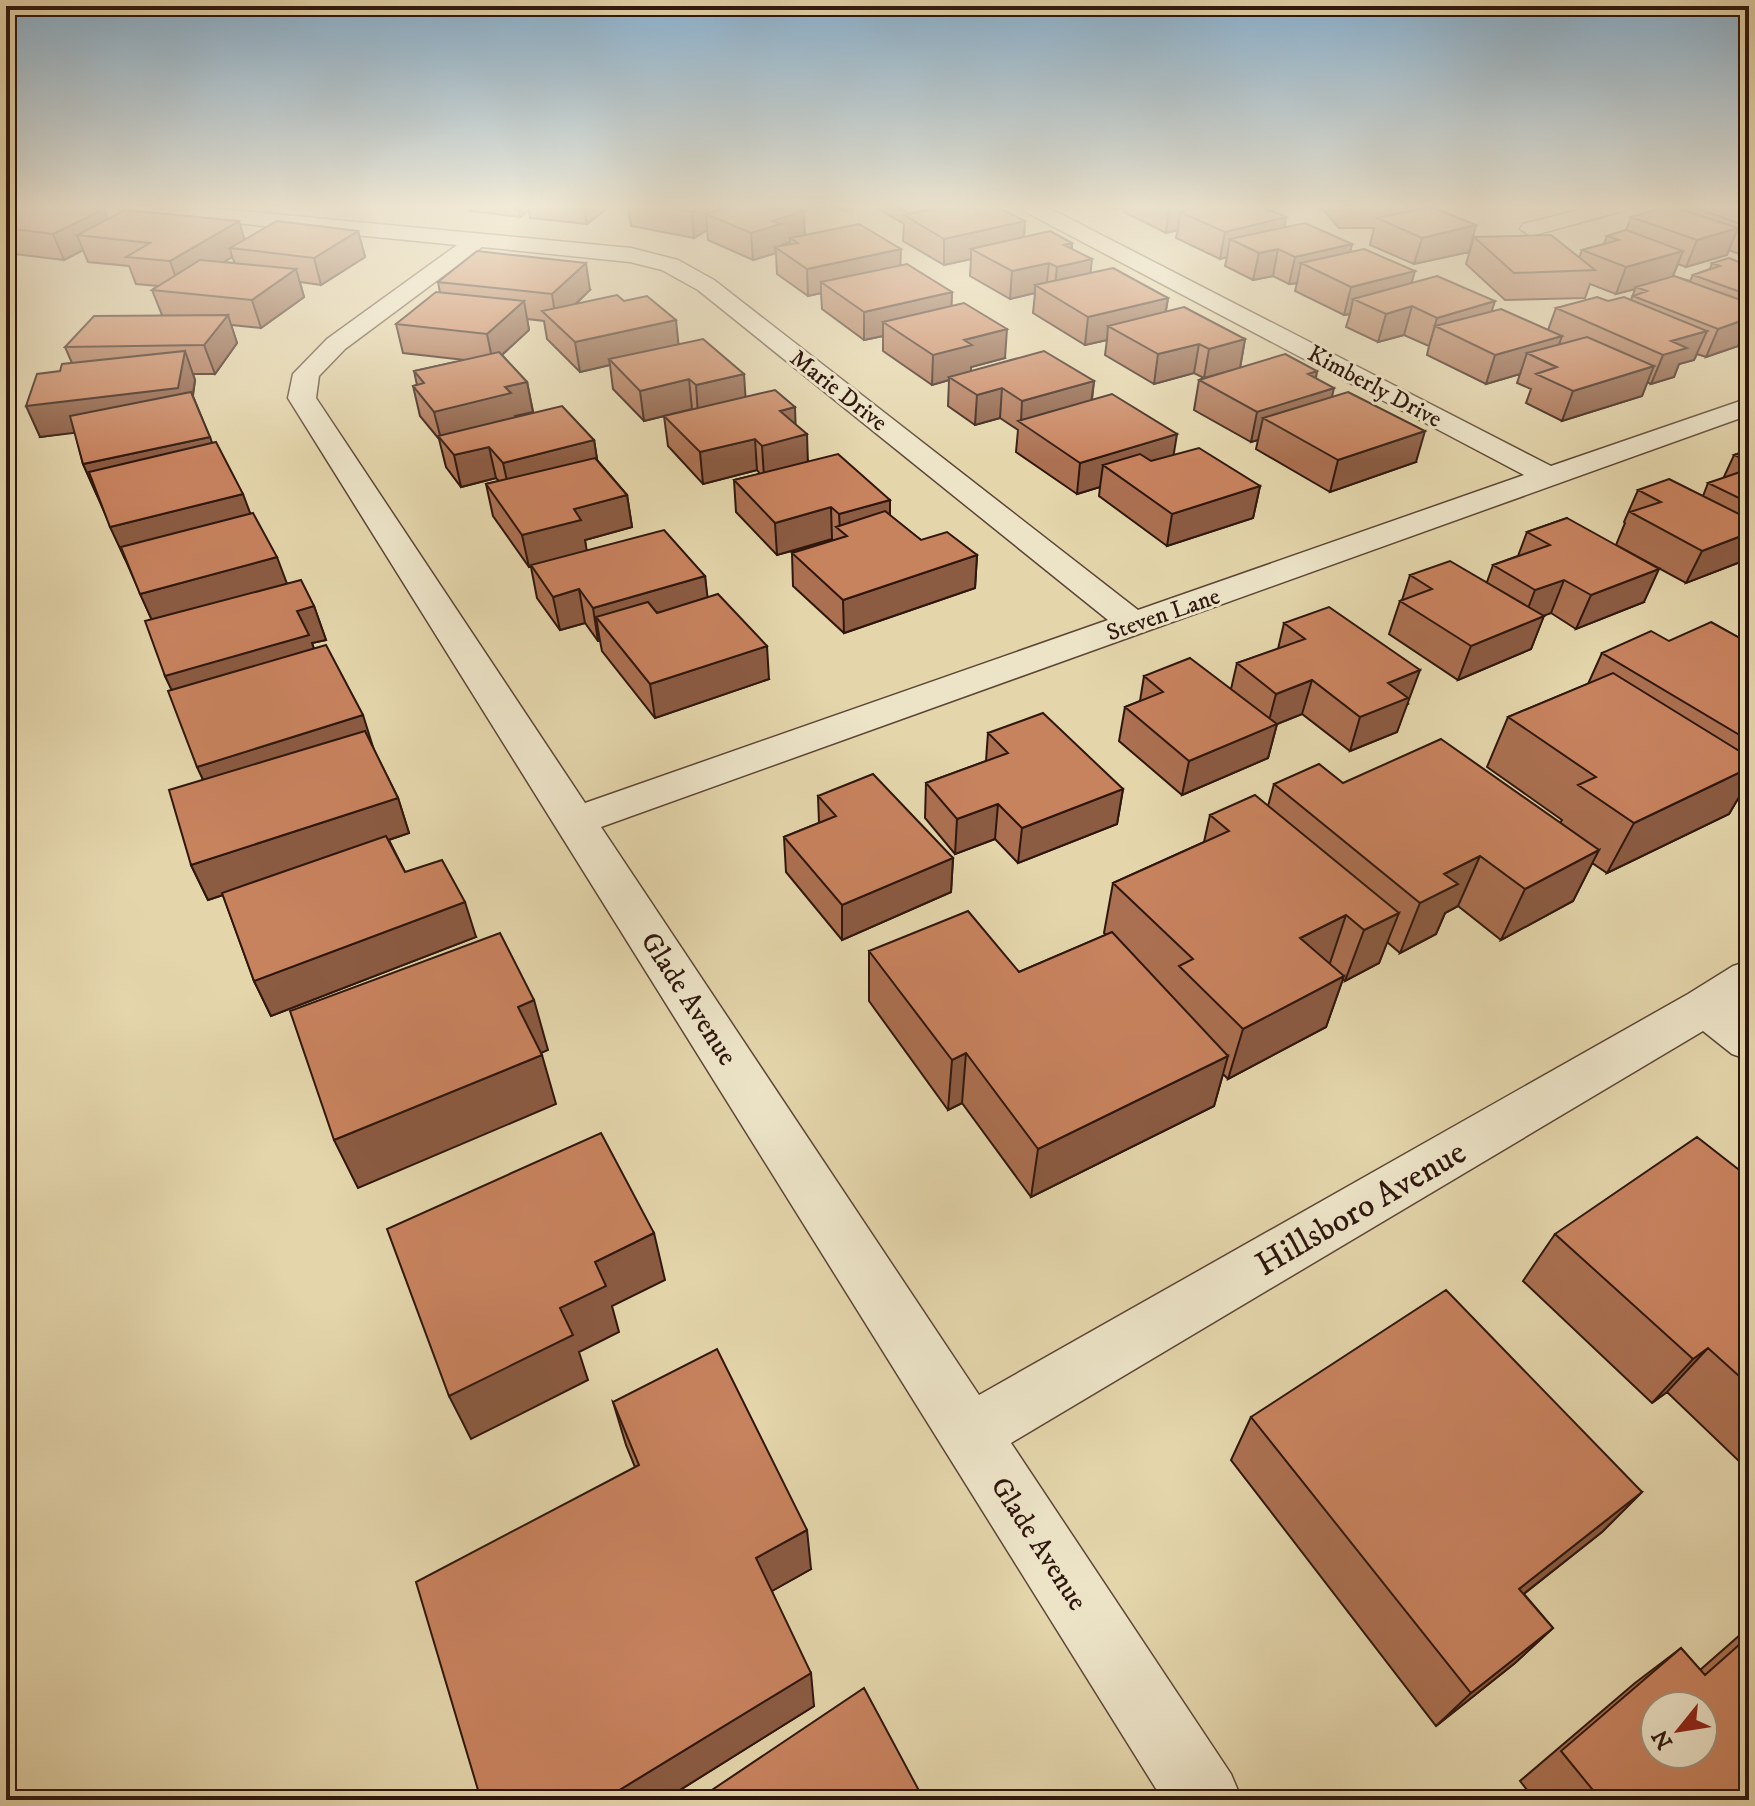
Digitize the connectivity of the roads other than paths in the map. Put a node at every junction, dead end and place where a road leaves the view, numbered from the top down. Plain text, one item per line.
1 (409, 290) edge
2 (713, 290) edge
3 (1191, 290) edge
4 (1749, 406) edge
5 (1550, 477) junction
6 (1134, 624) junction
7 (576, 821) junction
8 (1749, 978) edge
9 (1705, 1007) junction
10 (1749, 1041) edge
11 (970, 1433) junction
12 (1205, 1800) edge

1 - 7 street, Glade Avenue
2 - 6 street, Marie Drive
3 - 5 street, Kimberly Drive
4 - 5 street, Steven Lane
5 - 6 street, Steven Lane
6 - 7 street, Steven Lane
7 - 11 street, Glade Avenue
8 - 9 street, Hillsboro Avenue
9 - 10 street
9 - 11 street, Hillsboro Avenue
11 - 12 street, Glade Avenue

